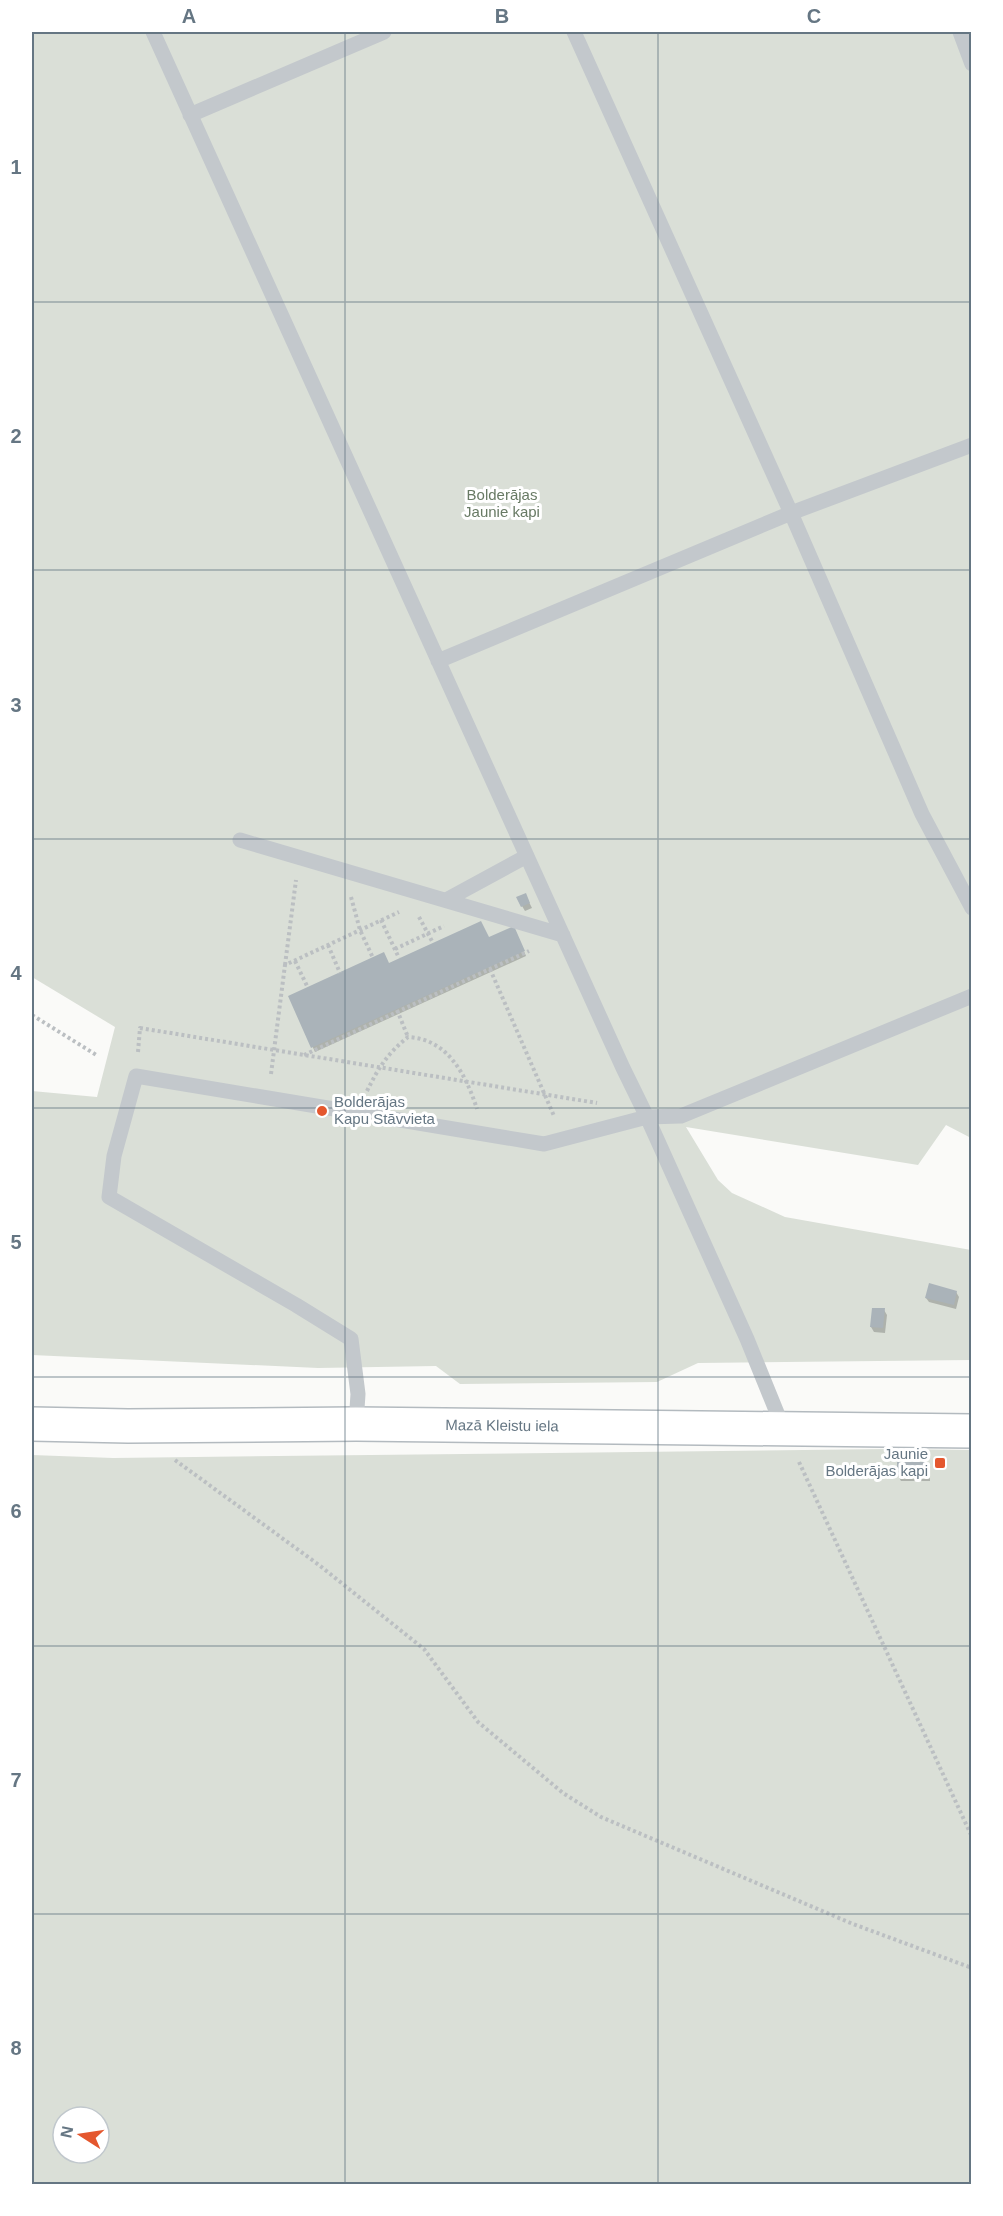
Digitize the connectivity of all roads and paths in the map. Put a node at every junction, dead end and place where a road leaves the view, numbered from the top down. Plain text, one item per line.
1 (153, 32) edge
2 (384, 32) edge
3 (574, 32) edge
4 (960, 32) edge
5 (972, 64) edge
6 (190, 115) junction
7 (972, 445) edge
8 (791, 513) junction
9 (438, 661) junction
10 (240, 840) dead end
11 (527, 856) junction
12 (299, 857) junction
13 (343, 870) junction
14 (439, 898) junction
15 (413, 905) junction
16 (972, 908) edge
17 (381, 920) junction
18 (447, 925) dead end
19 (360, 930) junction
20 (427, 934) junction
21 (563, 935) junction
22 (433, 943) dead end
23 (328, 945) junction
24 (395, 949) junction
25 (373, 958) dead end
26 (399, 958) dead end
27 (295, 961) junction
28 (285, 965) junction
29 (489, 968) junction
30 (340, 973) dead end
31 (308, 987) dead end
32 (972, 996) edge
33 (397, 1010) junction
34 (32, 1015) edge
35 (408, 1038) junction
36 (274, 1050) junction
37 (303, 1055) junction
38 (98, 1056) dead end
39 (378, 1068) junction
40 (623, 1068) junction
41 (136, 1076) junction
42 (468, 1083) junction
43 (545, 1096) junction
44 (267, 1098) junction
45 (357, 1113) junction
46 (647, 1117) junction
47 (486, 1134) junction
48 (564, 1139) junction
49 (32, 1424) edge
50 (356, 1424) junction
51 (128, 1426) junction
52 (784, 1430) junction
53 (972, 1431) edge
54 (972, 1837) edge
55 (972, 1968) edge

1 - 6 lane
2 - 6 lane
3 - 8 lane
4 - 5 lane
6 - 9 lane
7 - 8 lane
8 - 9 lane
8 - 16 lane
9 - 11 lane
10 - 12 lane
11 - 14 lane
11 - 21 lane
12 - 13 lane
12 - 28 path
13 - 14 lane
13 - 19 path
14 - 15 path
14 - 21 lane
15 - 17 path
15 - 20 path
17 - 19 path
17 - 24 path
18 - 20 path
19 - 23 path
19 - 25 path
20 - 22 path
20 - 24 path
21 - 29 path
21 - 40 lane
23 - 27 path
23 - 30 path
24 - 26 path
27 - 28 path
27 - 31 path
28 - 36 path
29 - 33 path
29 - 43 path
32 - 46 lane
33 - 35 path
33 - 37 path
34 - 38 path
35 - 39 path
35 - 42 path
36 - 37 path
36 - 41 path
36 - 44 path
37 - 39 path
39 - 42 path
39 - 45 path
40 - 43 path
40 - 46 lane
41 - 44 lane
41 - 50 lane
42 - 43 path
42 - 47 path
43 - 48 path
44 - 45 lane
45 - 47 lane
46 - 48 lane
46 - 52 lane
47 - 48 lane
49 - 51 main road, Mazā Kleistu iela
50 - 51 main road, Mazā Kleistu iela
50 - 52 main road, Mazā Kleistu iela
51 - 55 path
52 - 53 main road, Mazā Kleistu iela
52 - 54 path

